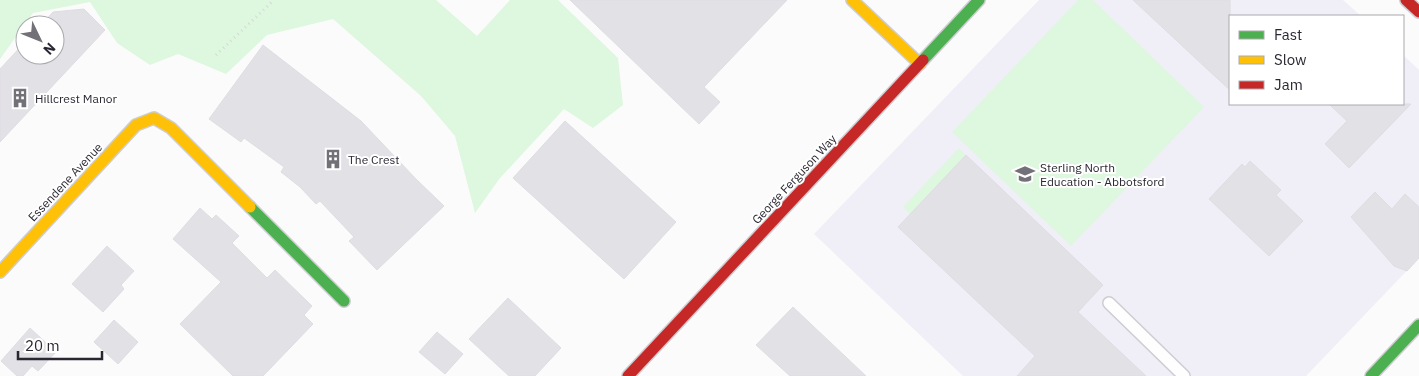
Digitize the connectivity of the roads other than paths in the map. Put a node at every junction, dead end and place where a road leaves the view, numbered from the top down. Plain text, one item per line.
1 (852, 0) edge
2 (979, 0) edge
3 (1406, 0) edge
4 (1419, 12) edge
5 (920, 64) junction
6 (0, 272) edge
7 (344, 301) dead end
8 (1109, 303) dead end
9 (1419, 325) edge
10 (628, 376) edge
11 (1184, 376) edge
12 (1371, 376) edge

1 - 5 street
2 - 5 street, George Ferguson Way
3 - 4 street
5 - 10 street, George Ferguson Way
6 - 7 street, Essendene Avenue
8 - 11 lane
9 - 12 street

